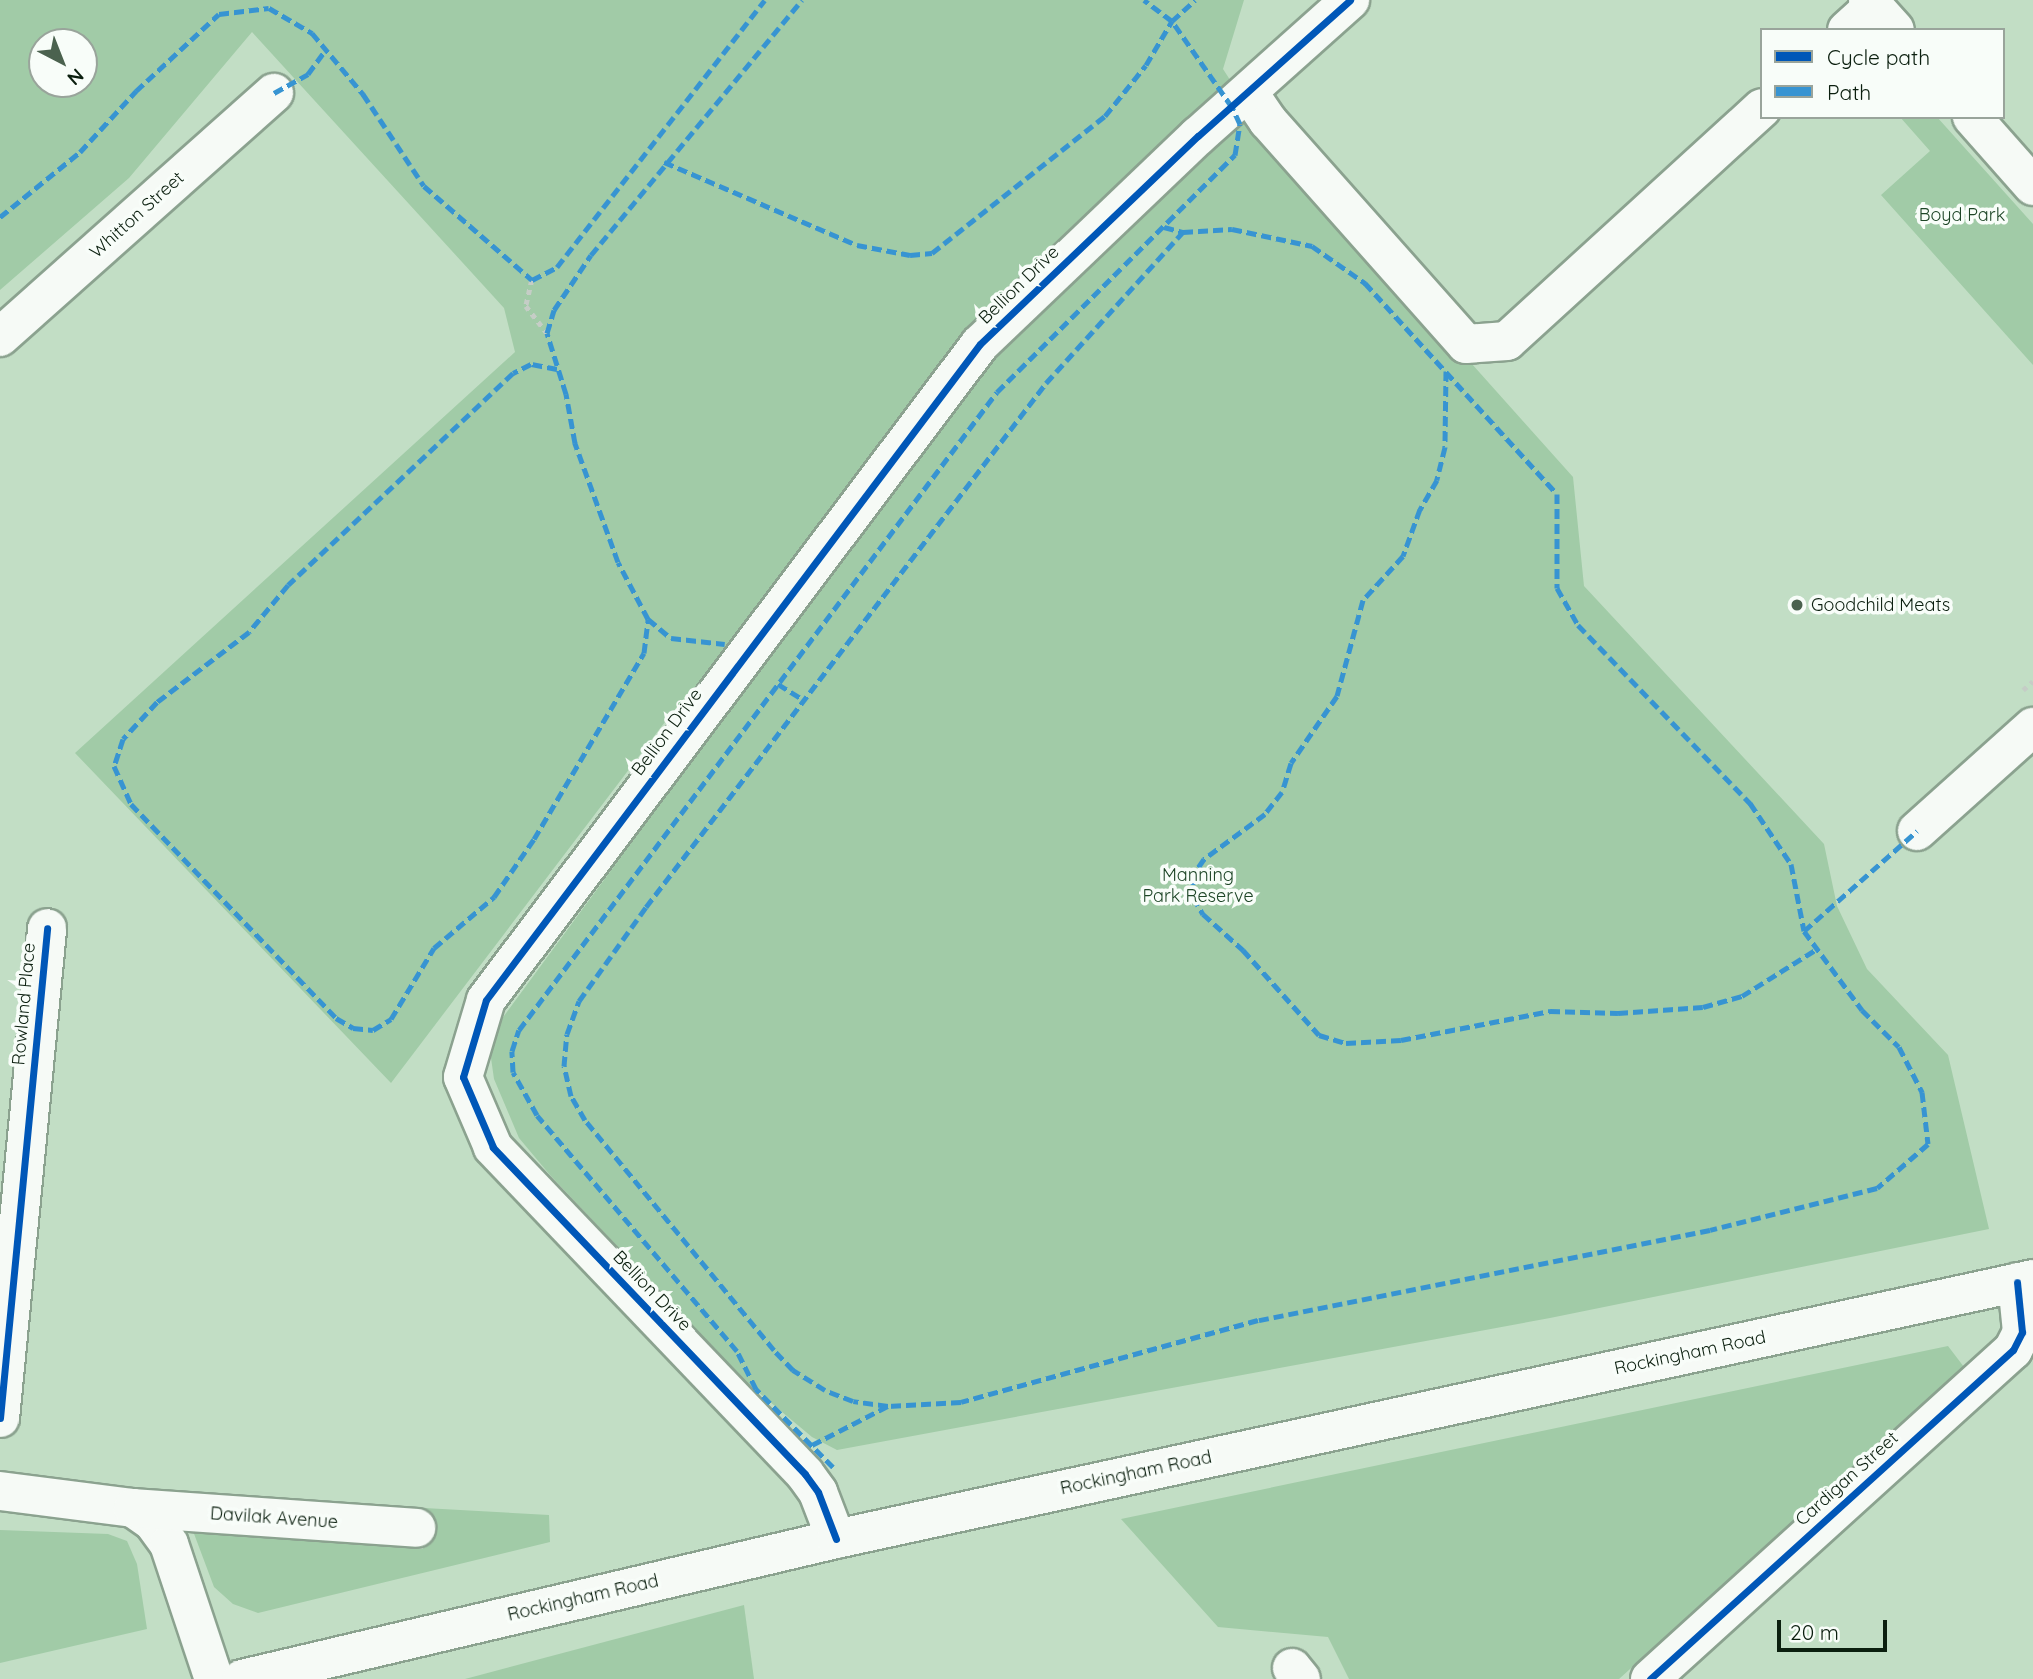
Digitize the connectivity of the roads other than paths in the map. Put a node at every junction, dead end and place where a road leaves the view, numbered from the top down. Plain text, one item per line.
1 (1350, 0) edge
2 (274, 93) dead end
3 (1250, 93) junction
4 (1760, 110) edge
5 (1974, 119) edge
6 (2033, 186) edge
7 (0, 337) edge
8 (2033, 727) edge
9 (1917, 831) dead end
10 (47, 928) dead end
11 (2025, 1280) edge
12 (0, 1418) edge
13 (0, 1491) edge
14 (133, 1508) junction
15 (416, 1528) dead end
16 (836, 1539) junction
17 (214, 1679) edge
18 (242, 1679) edge
19 (1650, 1679) edge

1 - 3 street, Bellion Drive
2 - 7 street, Whitton Street
3 - 4 street
3 - 16 street, Bellion Drive
5 - 6 street
8 - 9 street
10 - 12 street, Rowland Place
11 - 16 street, Rockingham Road
11 - 19 street, Cardigan Street
13 - 14 street, Davilak Avenue
14 - 15 street, Davilak Avenue
14 - 17 street
16 - 18 street, Rockingham Road

